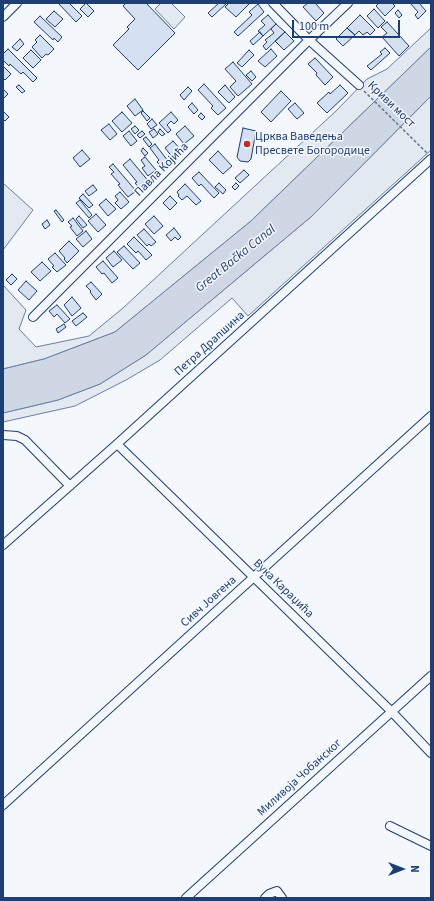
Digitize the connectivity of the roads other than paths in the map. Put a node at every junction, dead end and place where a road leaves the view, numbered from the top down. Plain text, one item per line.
1 (17, 3) edge
2 (273, 3) edge
3 (348, 3) edge
4 (3, 17) edge
5 (309, 40) junction
6 (359, 85) road end
7 (431, 158) edge
8 (33, 317) dead end
9 (431, 416) edge
10 (3, 435) edge
11 (117, 444) junction
12 (70, 486) junction
13 (3, 545) edge
14 (254, 578) junction
15 (431, 676) edge
16 (392, 711) junction
17 (431, 753) edge
18 (3, 805) edge
19 (390, 826) dead end
20 (431, 846) edge
21 (186, 898) edge
22 (265, 898) edge
23 (282, 898) edge

1 - 4 street
2 - 5 street
3 - 5 street, Павла Којића
5 - 6 street
5 - 8 street, Павла Којића
7 - 11 street, Петра Драпшина
9 - 14 street, Сивч Јовгена
10 - 12 street
11 - 12 street, Петра Драпшина
11 - 14 street, Вука Караџића
12 - 13 street, Петра Драпшина
14 - 16 street, Вука Караџића
14 - 18 street, Сивч Јовгена
15 - 16 street, Миливоја Чобанског
16 - 17 street, Вука Караџића
16 - 21 street, Миливоја Чобанског
19 - 20 street
22 - 23 street

